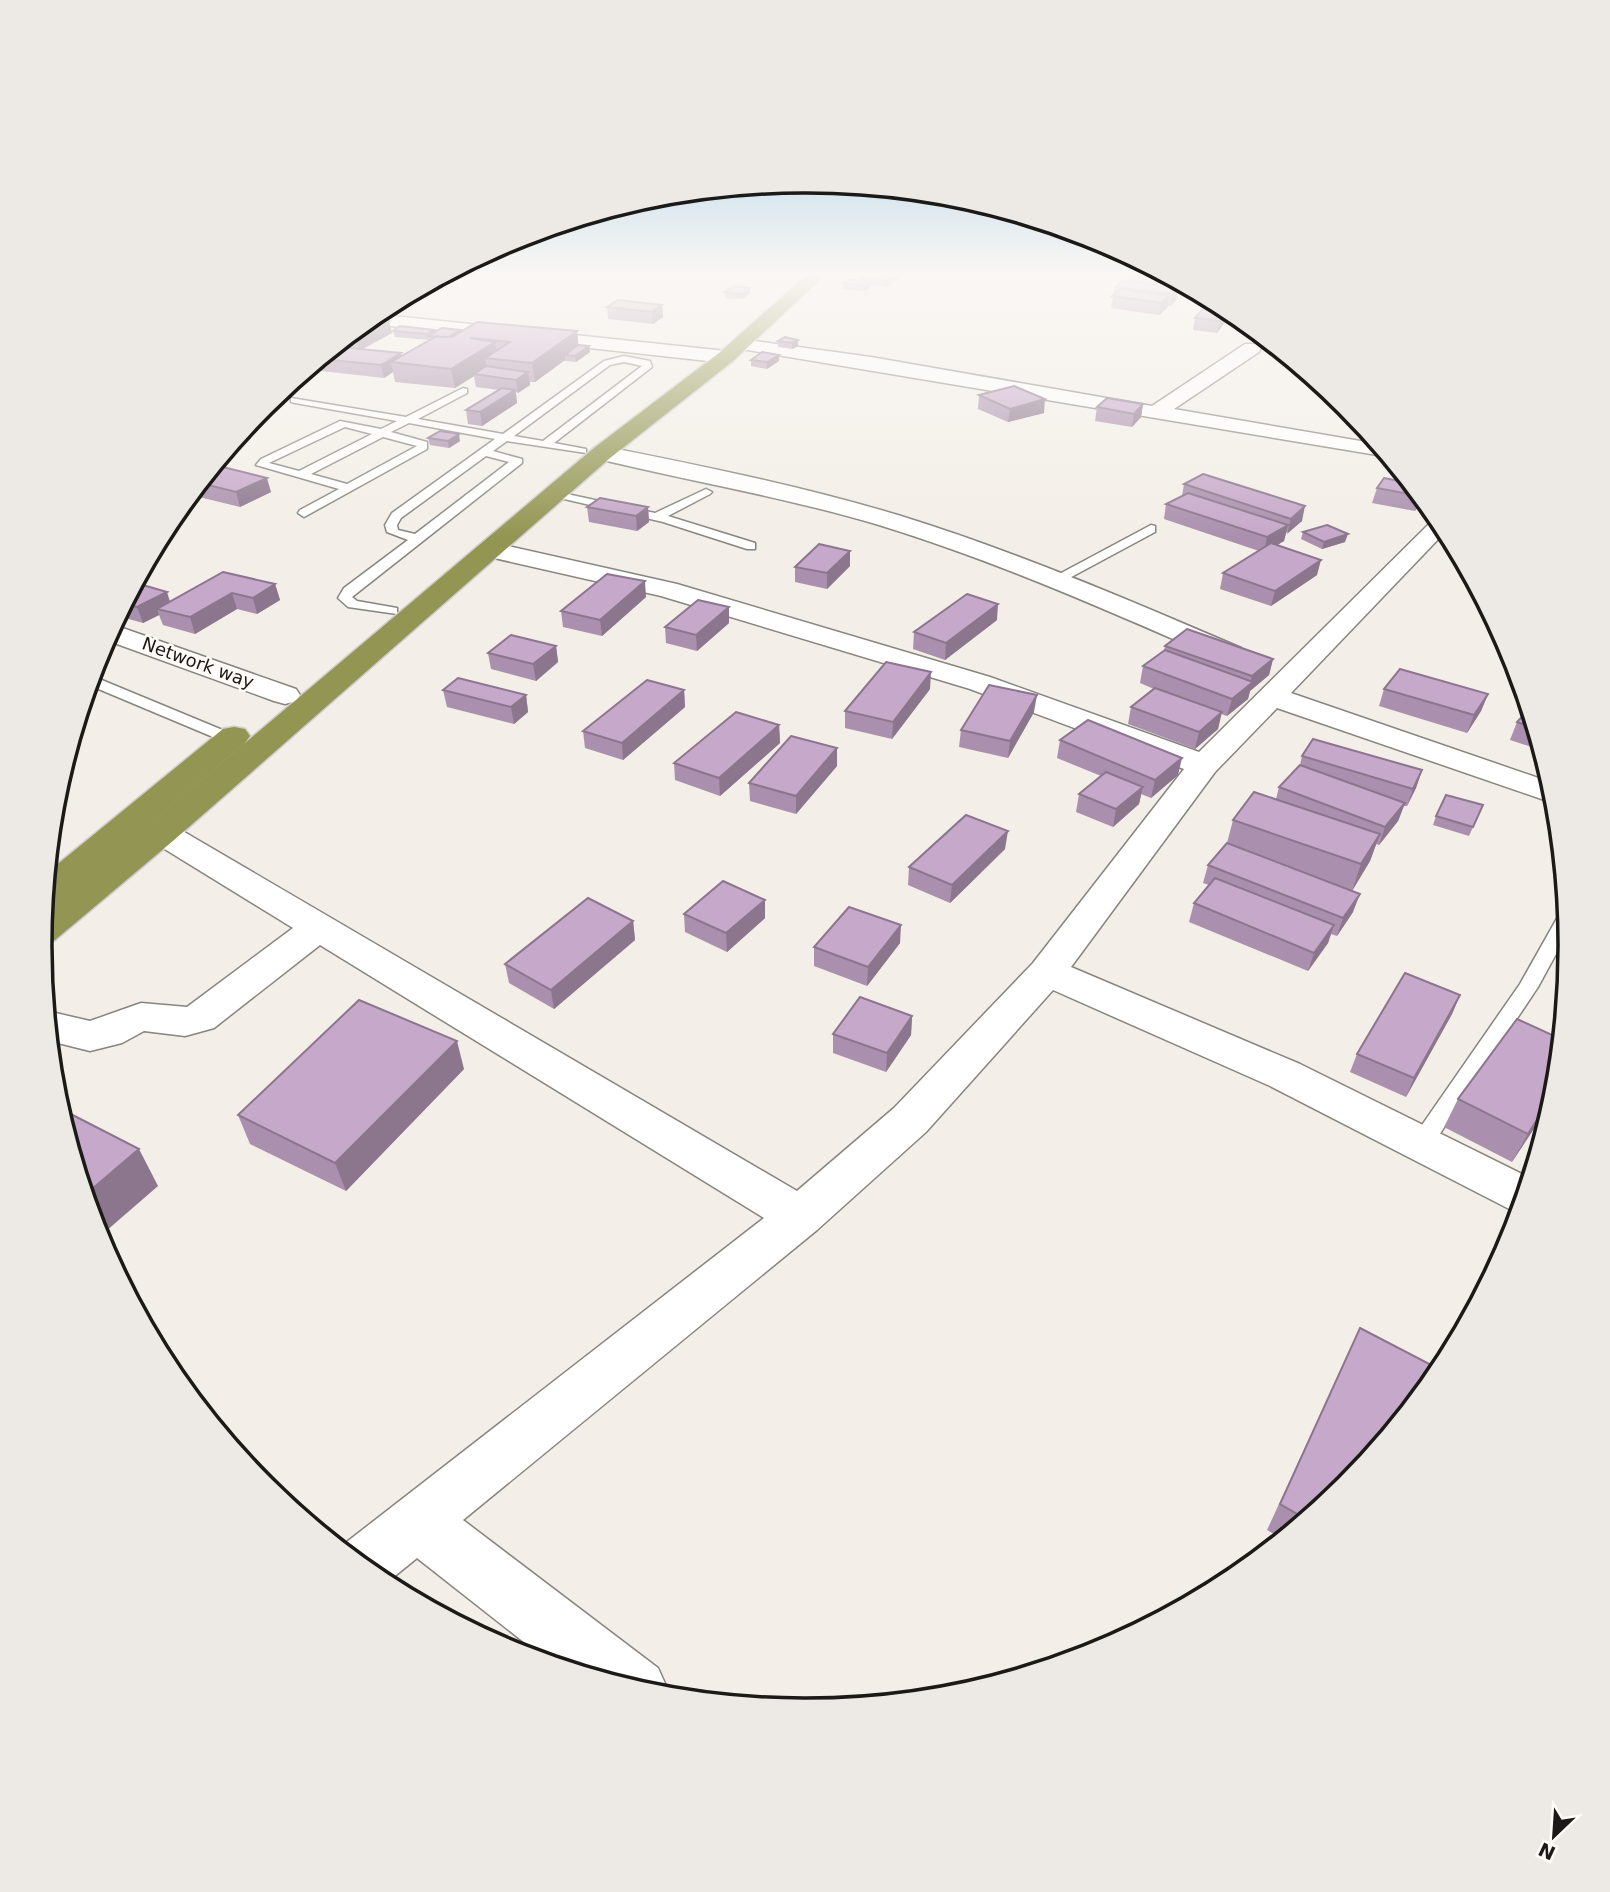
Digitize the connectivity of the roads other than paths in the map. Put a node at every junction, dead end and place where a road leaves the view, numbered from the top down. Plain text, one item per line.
1 (619, 360) edge
2 (631, 360) edge
3 (713, 360) edge
4 (785, 360) edge
5 (1234, 360) edge
6 (463, 391) dead end
7 (295, 400) dead end
8 (1158, 411) junction
9 (364, 414) junction
10 (407, 422) junction
11 (344, 424) junction
12 (385, 433) junction
13 (1358, 436) edge
14 (501, 438) junction
15 (544, 445) junction
16 (1349, 445) junction
17 (1370, 449) edge
18 (483, 452) junction
19 (592, 452) junction
20 (299, 476) junction
21 (348, 488) junction
22 (706, 492) dead end
23 (552, 495) junction
24 (304, 513) dead end
25 (657, 517) junction
26 (1151, 529) dead end
27 (1432, 530) edge
28 (420, 538) junction
29 (751, 547) dead end
30 (490, 550) junction
31 (1057, 579) junction
32 (392, 611) junction
33 (119, 637) edge
34 (1270, 677) junction
35 (100, 684) edge
36 (267, 710) junction
37 (231, 739) junction
38 (1204, 765) junction
39 (1541, 788) edge
40 (162, 833) junction
41 (55, 884) edge
42 (53, 923) edge
43 (319, 927) junction
44 (1558, 934) edge
45 (1046, 972) junction
46 (57, 1028) edge
47 (1421, 1144) junction
48 (1516, 1193) edge
49 (800, 1216) junction
50 (418, 1522) junction
51 (370, 1559) edge
52 (616, 1674) edge

1 - 14 lane
2 - 15 lane
3 - 19 highway
4 - 8 street
5 - 8 street
6 - 10 lane
7 - 9 lane
8 - 16 street
9 - 10 lane
9 - 11 lane
10 - 12 lane
10 - 14 lane
11 - 12 lane
11 - 20 lane
12 - 20 lane
12 - 21 lane
13 - 16 street
14 - 15 lane
14 - 18 lane
15 - 19 lane
16 - 17 street
18 - 28 lane
18 - 28 lane
19 - 23 highway
19 - 31 street
19 - 32 highway
20 - 21 lane
21 - 24 lane
22 - 25 lane
23 - 25 lane
23 - 30 highway
25 - 29 lane
26 - 31 lane
27 - 34 street
28 - 32 lane
30 - 38 street
30 - 40 highway
31 - 34 street
32 - 36 highway
33 - 36 street, Network way
34 - 38 street
34 - 39 street
35 - 37 lane
36 - 37 highway
37 - 41 highway
38 - 45 street
40 - 42 highway
40 - 43 street
43 - 46 street
43 - 49 street
44 - 47 lane
45 - 47 street
45 - 49 street
47 - 48 street
49 - 50 street
50 - 51 street
50 - 52 street

